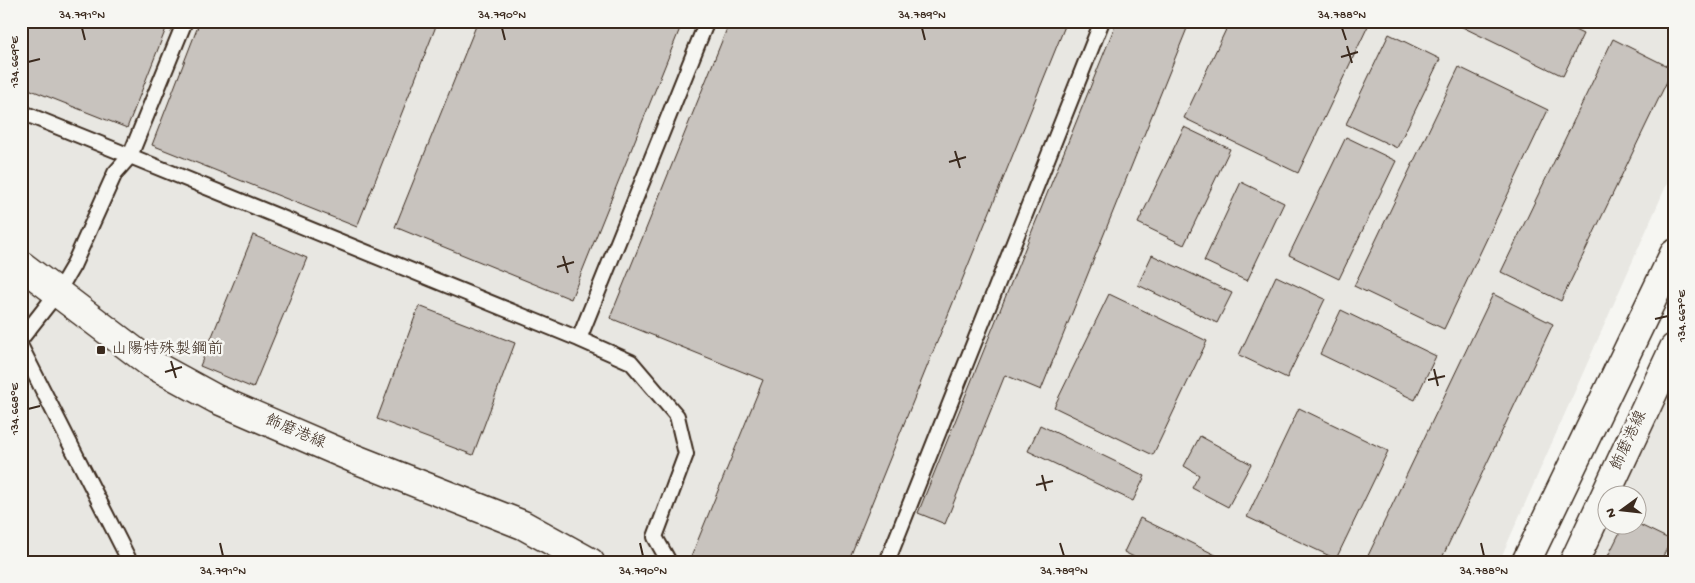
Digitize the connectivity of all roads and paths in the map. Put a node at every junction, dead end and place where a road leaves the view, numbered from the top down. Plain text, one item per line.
1 (185, 21) edge
2 (707, 21) edge
3 (1102, 21) edge
4 (21, 112) edge
5 (130, 156) junction
6 (1674, 254) edge
7 (21, 265) edge
8 (57, 293) junction
9 (21, 339) edge
10 (579, 339) junction
11 (21, 347) edge
12 (1674, 348) edge
13 (130, 562) edge
14 (590, 562) edge
15 (669, 562) edge
16 (887, 562) edge
17 (1526, 562) edge
18 (1574, 562) edge

1 - 5 lane
2 - 10 lane
3 - 16 lane
4 - 5 lane
5 - 8 lane
5 - 10 lane
6 - 17 main road
7 - 8 main road, 飾磨港線
8 - 9 lane
8 - 14 main road, 飾磨港線
10 - 15 lane
11 - 13 lane
12 - 18 main road, 飾磨港線

